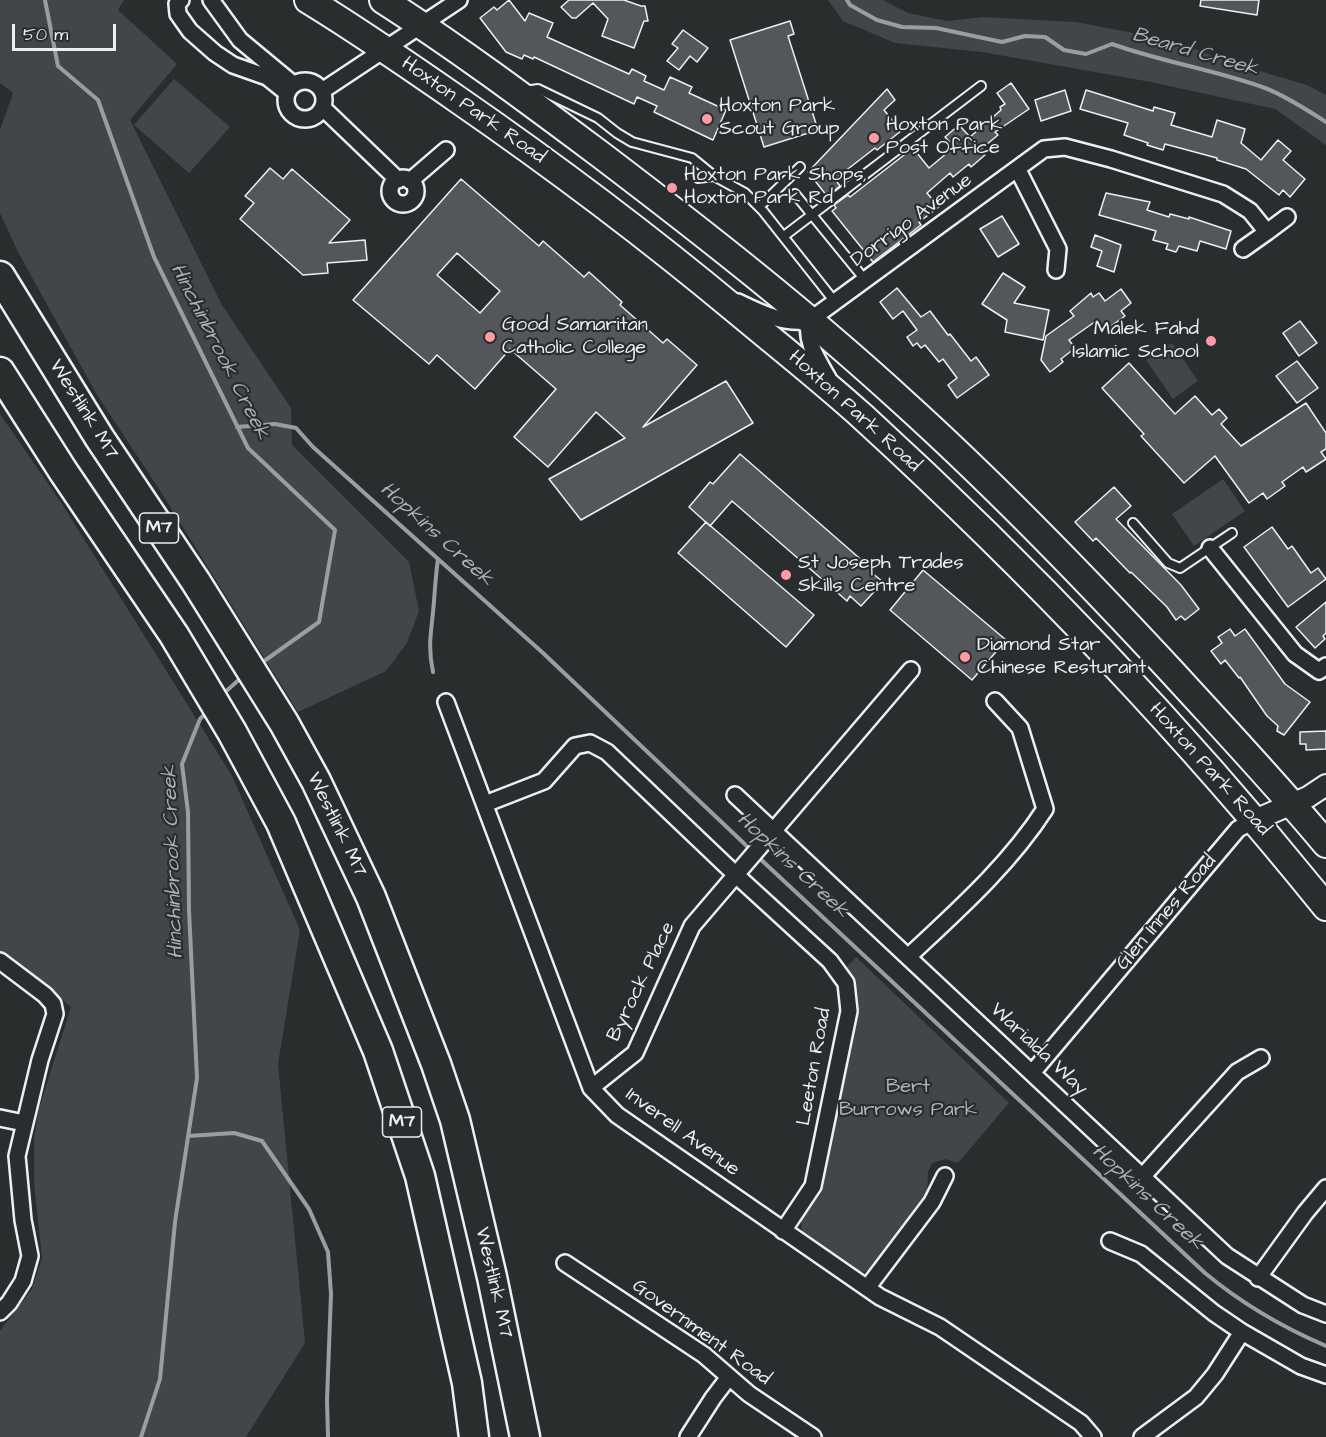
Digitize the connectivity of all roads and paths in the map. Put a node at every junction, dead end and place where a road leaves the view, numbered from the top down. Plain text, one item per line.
1 (181, 0) edge
2 (211, 0) edge
3 (308, 0) edge
4 (383, 0) edge
5 (459, 0) edge
6 (422, 26) junction
7 (385, 49) junction
8 (981, 86) dead end
9 (290, 89) junction
10 (322, 91) junction
11 (517, 92) junction
12 (323, 108) junction
13 (446, 150) dead end
14 (800, 166) dead end
15 (1018, 170) junction
16 (714, 176) junction
17 (698, 178) dead end
18 (795, 194) dead end
19 (759, 207) junction
20 (812, 214) junction
21 (1287, 217) dead end
22 (1267, 232) junction
23 (784, 236) junction
24 (1243, 249) dead end
25 (1056, 270) dead end
26 (0, 276) edge
27 (866, 281) junction
28 (712, 290) junction
29 (835, 302) junction
30 (810, 320) junction
31 (0, 372) edge
32 (838, 395) junction
33 (1133, 524) dead end
34 (1232, 533) dead end
35 (1210, 548) junction
36 (1326, 666) edge
37 (911, 670) dead end
38 (995, 701) dead end
39 (446, 702) dead end
40 (1326, 785) edge
41 (735, 795) dead end
42 (485, 804) junction
43 (1293, 804) junction
44 (1255, 820) junction
45 (773, 831) junction
46 (1326, 844) edge
47 (736, 875) junction
48 (1326, 907) edge
49 (908, 957) junction
50 (0, 961) edge
51 (1261, 1059) dead end
52 (1032, 1073) junction
53 (591, 1088) junction
54 (0, 1118) edge
55 (455, 1120) junction
56 (24, 1123) junction
57 (420, 1176) junction
58 (945, 1176) dead end
59 (1142, 1177) junction
60 (1326, 1188) edge
61 (783, 1230) junction
62 (1110, 1241) dead end
63 (565, 1263) dead end
64 (1258, 1278) junction
65 (867, 1288) junction
66 (0, 1312) edge
67 (1326, 1314) edge
68 (1242, 1332) junction
69 (1326, 1375) edge
70 (729, 1377) junction
71 (459, 1437) edge
72 (474, 1437) edge
73 (525, 1437) edge
74 (546, 1437) edge
75 (688, 1437) edge
76 (813, 1437) edge
77 (1093, 1437) edge
78 (1142, 1437) edge

1 - 9 street
2 - 9 street
3 - 7 main road, Hoxton Park Road
4 - 6 main road, Hoxton Park Road
5 - 6 street
6 - 7 street
6 - 11 main road, Hoxton Park Road
7 - 10 street
7 - 28 main road, Hoxton Park Road
8 - 20 lane
9 - 10 street
9 - 12 street
10 - 12 street
11 - 16 lane
11 - 30 main road, Hoxton Park Road
12 - 13 street
14 - 19 lane
15 - 22 street, Dorrigo Avenue
15 - 25 street
15 - 27 street, Dorrigo Avenue
16 - 17 lane
16 - 19 lane
18 - 20 lane
19 - 23 lane
20 - 23 lane
20 - 27 lane
21 - 22 street
22 - 24 street
23 - 29 lane
26 - 55 highway, Westlink M7 / M7
27 - 29 street, Dorrigo Avenue
28 - 30 street
28 - 32 main road, Hoxton Park Road
29 - 30 street, Dorrigo Avenue
30 - 32 street
30 - 43 main road, Hoxton Park Road
31 - 57 highway, M7
32 - 44 main road, Hoxton Park Road
33 - 35 lane
34 - 35 lane
35 - 36 street
37 - 45 street, Byrock Place
38 - 49 street
39 - 42 street, Inverell Avenue
40 - 43 street, Glen Innes Road
41 - 45 street, Warialda Way
42 - 47 street, Leeton Road
42 - 53 street, Inverell Avenue
43 - 44 street, Glen Innes Road
43 - 46 main road, Hoxton Park Road
44 - 48 main road, Hoxton Park Road
44 - 52 street, Glen Innes Road
45 - 47 street, Byrock Place
45 - 49 street, Warialda Way
47 - 53 street, Byrock Place
47 - 61 street, Leeton Road
49 - 52 street, Warialda Way
50 - 56 street
51 - 59 street
52 - 59 street, Warialda Way
53 - 61 street, Inverell Avenue
54 - 56 street
55 - 73 highway, Westlink M7 / M7
55 - 74 highway
56 - 66 street
57 - 71 highway, M7
57 - 72 highway, M7
58 - 65 street
59 - 64 street, Warialda Way
60 - 64 street
61 - 65 street, Inverell Avenue
62 - 68 street
63 - 70 street, Government Road
64 - 67 street, Warialda Way
65 - 77 street, Inverell Avenue
68 - 69 street
68 - 78 street
70 - 75 street
70 - 76 street, Government Road

